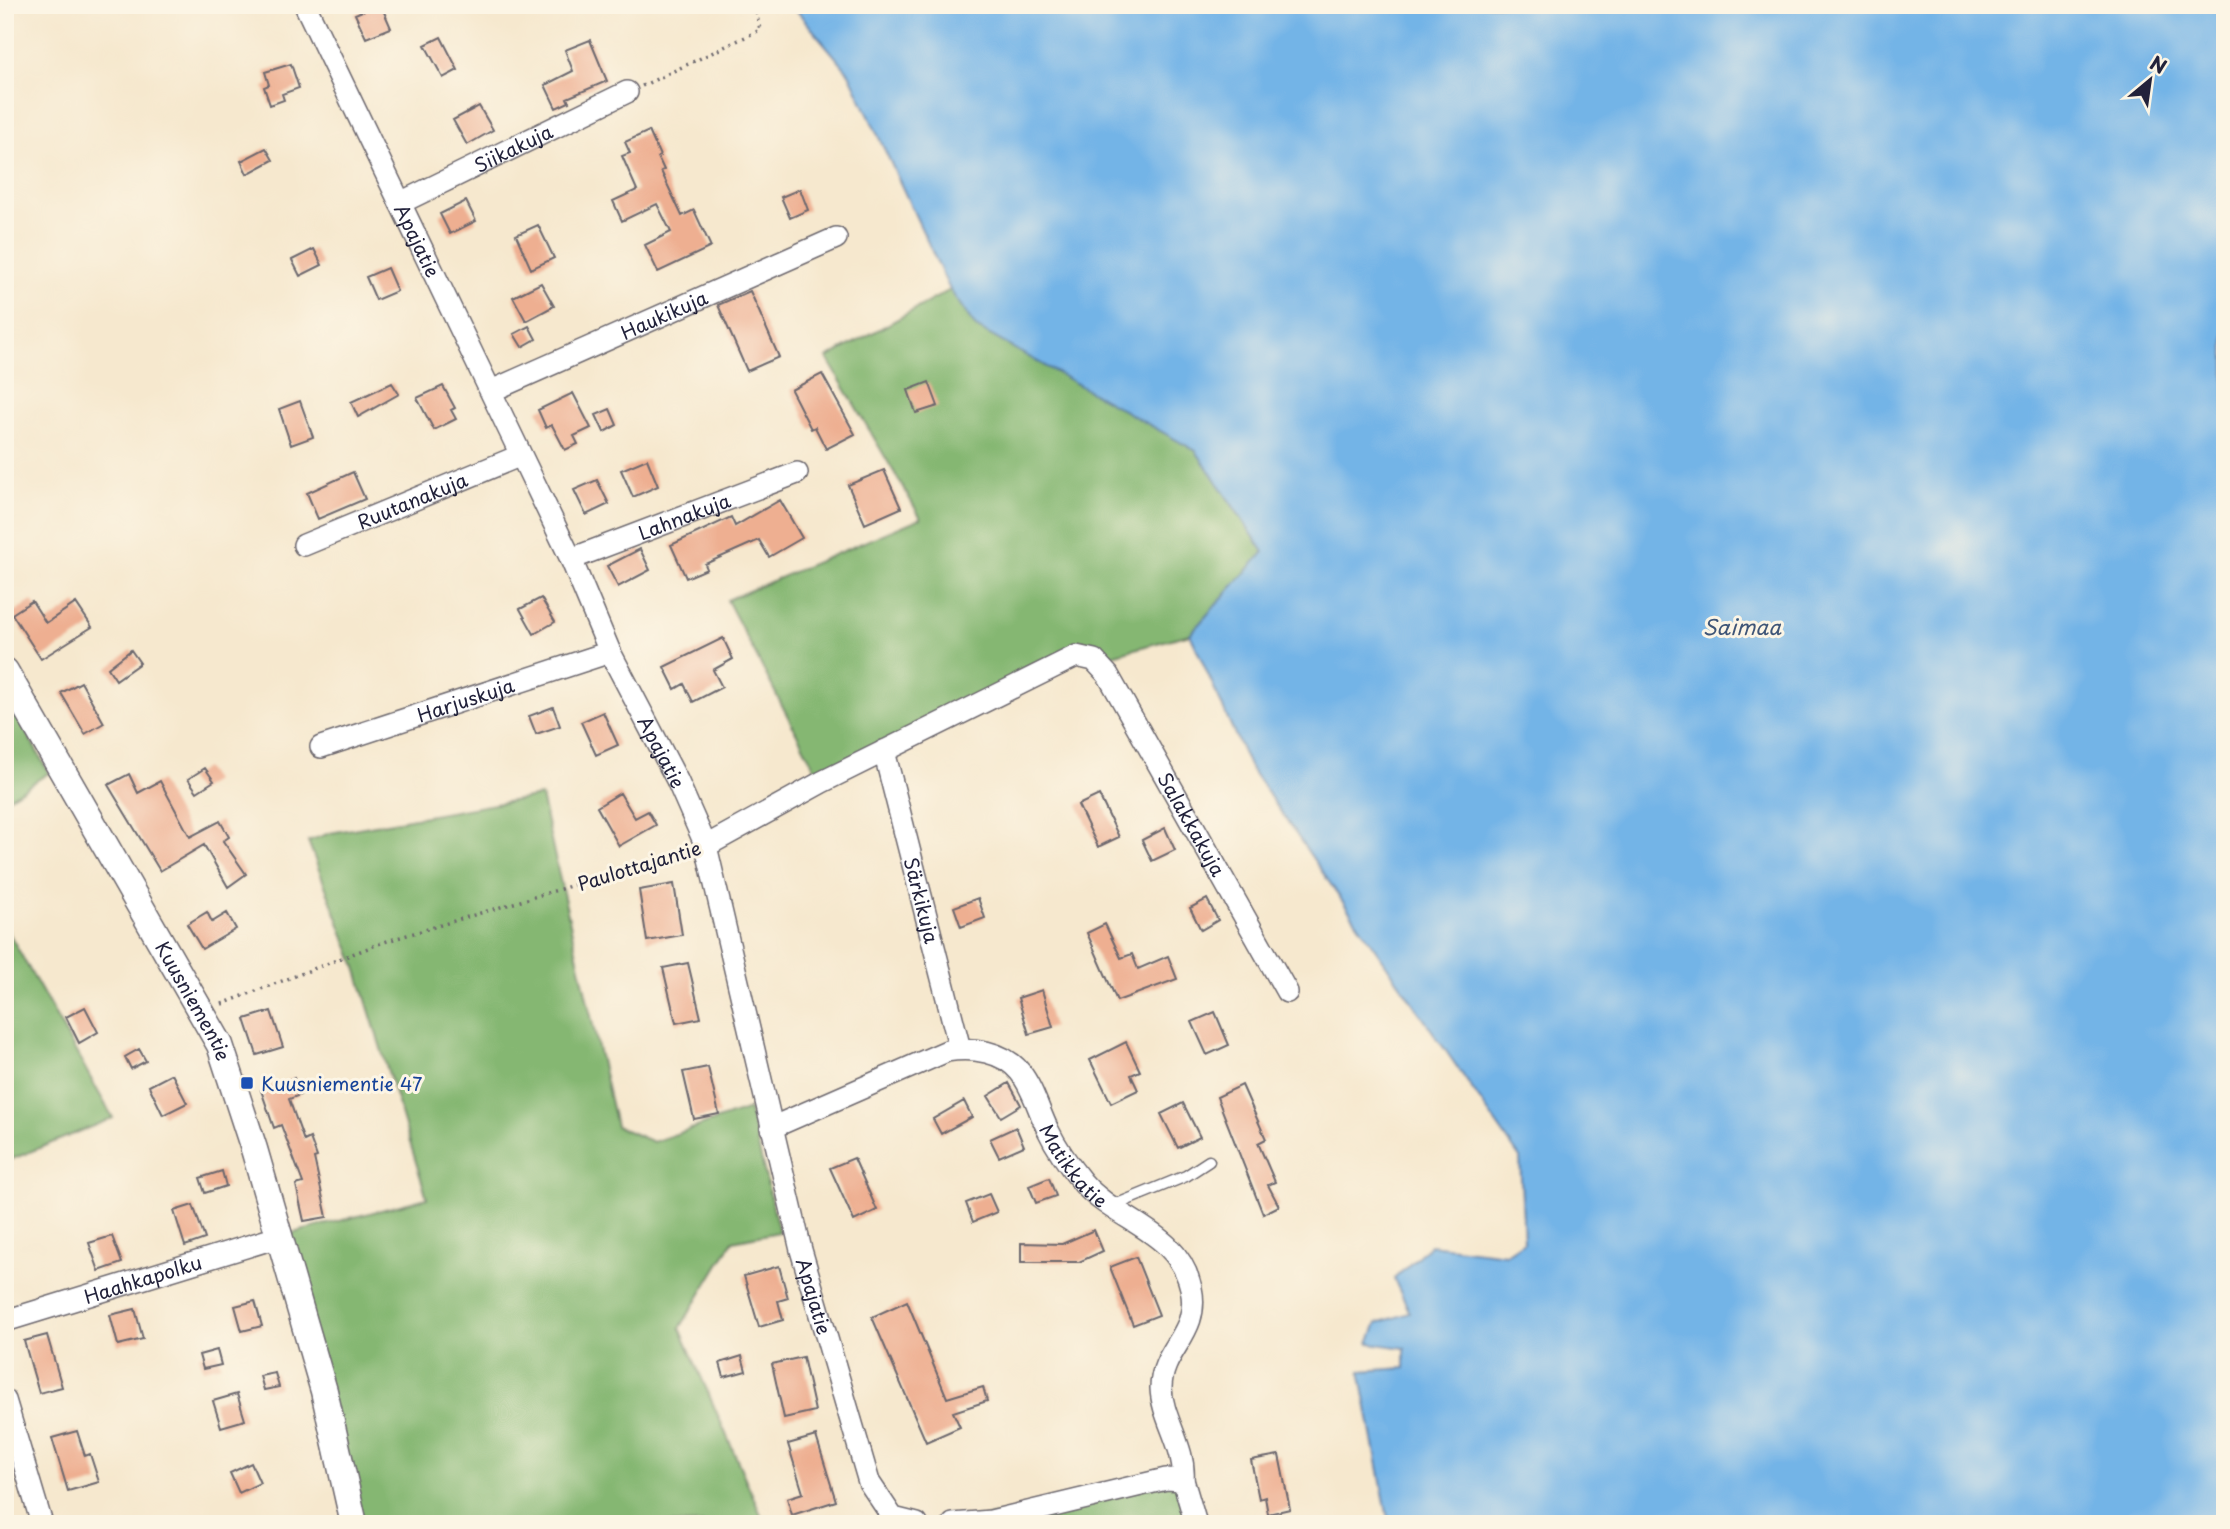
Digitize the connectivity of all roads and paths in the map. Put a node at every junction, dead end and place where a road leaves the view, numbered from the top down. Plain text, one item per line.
1 (305, 5) edge
2 (755, 5) edge
3 (627, 92) joint
4 (400, 203) junction
5 (836, 239) dead end
6 (491, 391) junction
7 (519, 456) junction
8 (797, 472) dead end
9 (304, 545) dead end
10 (571, 559) junction
11 (610, 652) junction
12 (1094, 660) joint
13 (5, 671) edge
14 (321, 747) dead end
15 (884, 751) junction
16 (706, 846) junction
17 (1287, 992) dead end
18 (201, 1013) junction
19 (960, 1049) junction
20 (771, 1128) junction
21 (1209, 1161) dead end
22 (1110, 1207) junction
23 (278, 1237) junction
24 (5, 1321) edge
25 (5, 1400) edge
26 (1174, 1480) junction
27 (42, 1524) edge
28 (354, 1524) edge
29 (917, 1524) edge
30 (953, 1524) edge
31 (1196, 1524) edge

1 - 4 street, Apajatie
2 - 3 path
3 - 4 street, Siikakuja
4 - 6 street, Apajatie
5 - 6 street, Haukikuja
6 - 7 street, Apajatie
7 - 9 street, Ruutanakuja
7 - 10 street, Apajatie
8 - 10 street, Lahnakuja
10 - 11 street, Apajatie
11 - 14 street, Harjuskuja
11 - 16 street, Apajatie
12 - 15 street, Paulottajantie
12 - 17 street, Salakkakuja
13 - 18 street, Kuusniementie
15 - 16 street, Paulottajantie
15 - 19 street, Särkikuja
16 - 18 path, Paulottajantie
16 - 20 street, Apajatie
18 - 23 street, Kuusniementie
19 - 20 street, Matikkatie
19 - 22 street, Matikkatie
20 - 29 street, Apajatie
21 - 22 lane
22 - 26 street, Matikkatie
23 - 24 street, Haahkapolku
23 - 28 street, Kuusniementie
25 - 27 street
26 - 30 street
26 - 31 street, Matikkatie

